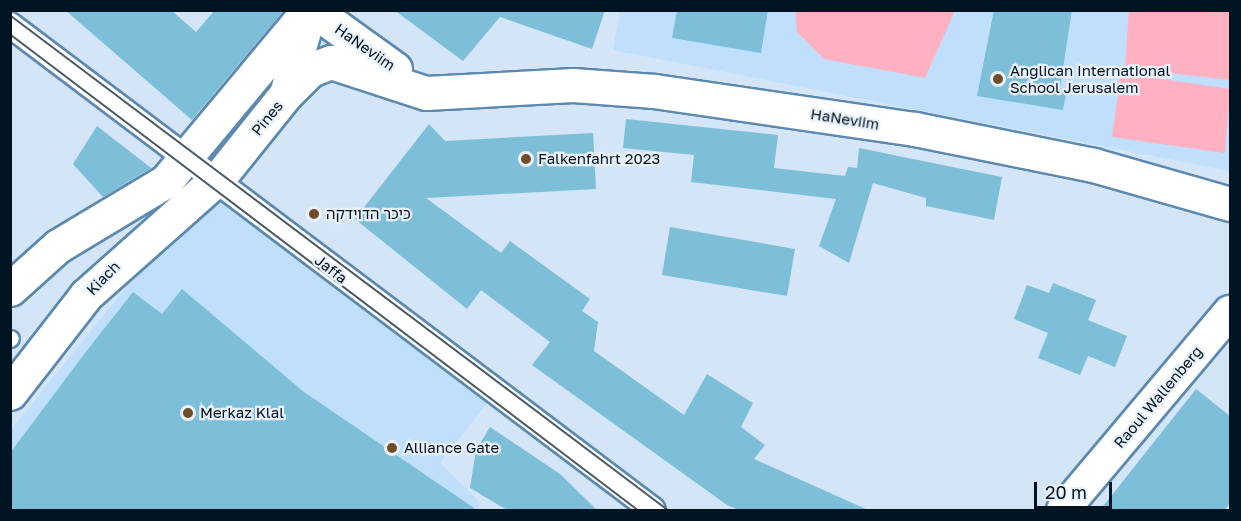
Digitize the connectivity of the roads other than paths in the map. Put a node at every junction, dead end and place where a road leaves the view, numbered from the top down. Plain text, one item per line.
1 (310, 10) edge
2 (10, 25) edge
3 (286, 94) junction
4 (452, 94) junction
5 (187, 158) junction
6 (215, 180) junction
7 (1230, 204) edge
8 (10, 290) edge
9 (1230, 312) edge
10 (10, 393) edge
11 (653, 510) edge
12 (1063, 510) edge

1 - 3 street, Pines
1 - 4 street, HaNeviim
1 - 5 street
2 - 5 street, Jaffa
3 - 4 street, HaNeviim
3 - 6 street, Pines
4 - 7 street, HaNeviim
5 - 6 street, Jaffa
5 - 8 street
6 - 10 street, Kiach
6 - 11 street, Jaffa
9 - 12 street, Raoul Wallenberg

